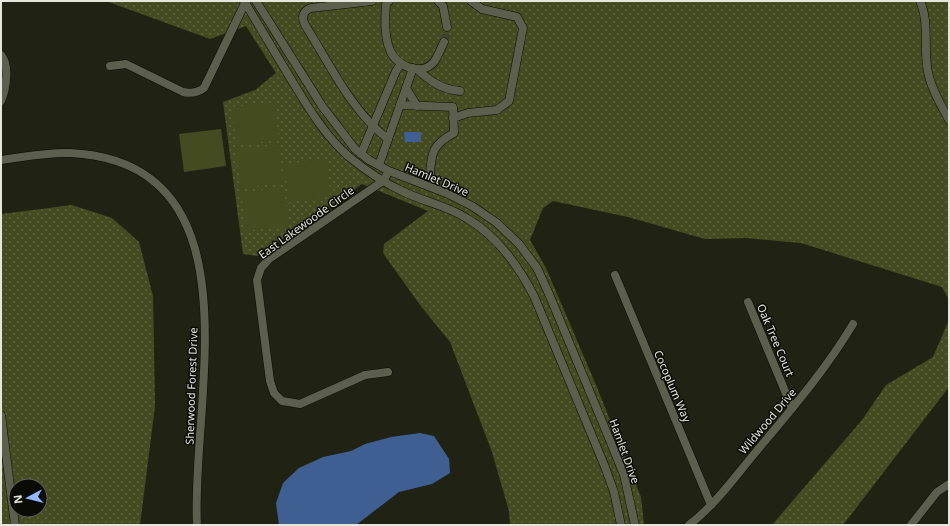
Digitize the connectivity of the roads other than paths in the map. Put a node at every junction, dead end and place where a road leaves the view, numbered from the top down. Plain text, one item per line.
1 (245, 1) edge
2 (256, 1) edge
3 (372, 1) edge
4 (438, 1) edge
5 (471, 1) edge
6 (920, 1) edge
7 (386, 2) edge
8 (447, 27) tunnel mouth
9 (444, 42) tunnel mouth
10 (1, 55) edge
11 (401, 64) junction
12 (110, 66) dead end
13 (415, 68) junction
14 (406, 88) junction
15 (460, 91) dead end
16 (1, 101) edge
17 (400, 105) junction
18 (417, 106) junction
19 (453, 118) junction
20 (949, 120) edge
21 (372, 127) junction
22 (388, 139) junction
23 (361, 154) junction
24 (1, 160) edge
25 (379, 166) junction
26 (389, 171) junction
27 (430, 175) junction
28 (383, 180) junction
29 (421, 183) junction
30 (434, 188) junction
31 (615, 276) dead end
32 (748, 302) dead end
33 (853, 324) dead end
34 (388, 372) dead end
35 (792, 408) junction
36 (1, 415) edge
37 (2, 437) edge
38 (949, 484) edge
39 (711, 505) junction
40 (15, 525) edge
41 (197, 525) edge
42 (621, 525) edge
43 (636, 525) edge
44 (689, 525) edge
45 (911, 525) edge

1 - 12 street
1 - 28 street
2 - 23 street, Hamlet Drive
3 - 21 street
4 - 8 street
5 - 19 street
6 - 20 street
7 - 11 street
9 - 13 street
10 - 16 street
11 - 13 street
11 - 21 street
13 - 14 street
13 - 15 street
14 - 17 street
14 - 18 street
17 - 18 street
17 - 22 street
18 - 19 street
19 - 27 street
21 - 22 street
21 - 23 street
22 - 25 street
23 - 25 street, Hamlet Drive
24 - 41 street, Sherwood Forest Drive
25 - 26 street, Hamlet Drive
26 - 28 street, East Lakewoode Circle
26 - 29 street, Hamlet Drive
27 - 29 street
27 - 30 street
28 - 34 street, East Lakewoode Circle
28 - 42 street
29 - 30 street, Hamlet Drive
30 - 43 street, Hamlet Drive
31 - 39 street, Cocoplum Way
32 - 35 street, Oak Tree Court
33 - 35 street, Wildwood Drive
35 - 39 street, Wildwood Drive
36 - 37 street
37 - 40 street
38 - 45 street
39 - 44 street, Wildwood Drive

